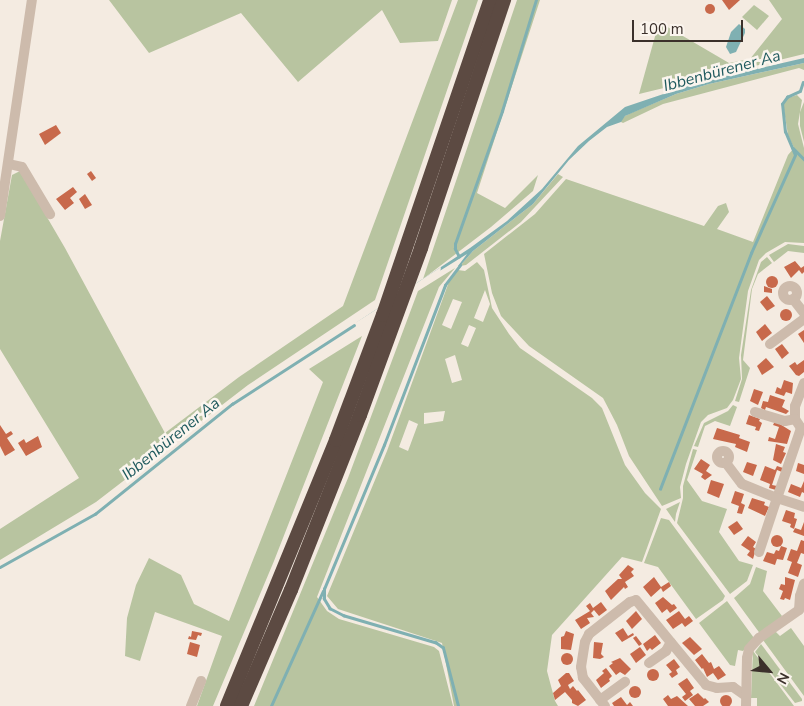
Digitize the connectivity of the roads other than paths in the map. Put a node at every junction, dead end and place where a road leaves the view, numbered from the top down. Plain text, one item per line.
1 (32, 0) edge
2 (490, 0) edge
3 (504, 0) edge
4 (9, 164) junction
5 (50, 214) dead end
6 (0, 216) edge
7 (793, 299) dead end
8 (804, 314) edge
9 (804, 319) edge
10 (770, 344) dead end
11 (804, 382) edge
12 (755, 412) dead end
13 (795, 419) junction
14 (726, 463) dead end
15 (778, 498) junction
16 (804, 507) edge
17 (759, 552) dead end
18 (804, 584) edge
19 (801, 612) edge
20 (671, 642) junction
21 (649, 663) dead end
22 (746, 676) junction
23 (201, 680) dead end
24 (625, 682) dead end
25 (733, 687) junction
26 (746, 701) edge
27 (602, 703) edge
28 (191, 706) edge
29 (227, 706) edge
30 (241, 706) edge

1 - 4 street
2 - 29 highway
3 - 30 highway
4 - 5 street
4 - 6 street
7 - 8 street
9 - 10 street
11 - 13 street
12 - 13 street
13 - 15 street
14 - 15 street
15 - 16 street
15 - 17 street
18 - 19 street
19 - 22 street
20 - 21 street
20 - 25 street
20 - 27 street
22 - 25 street
22 - 26 street
23 - 28 street
24 - 27 street
25 - 26 street

